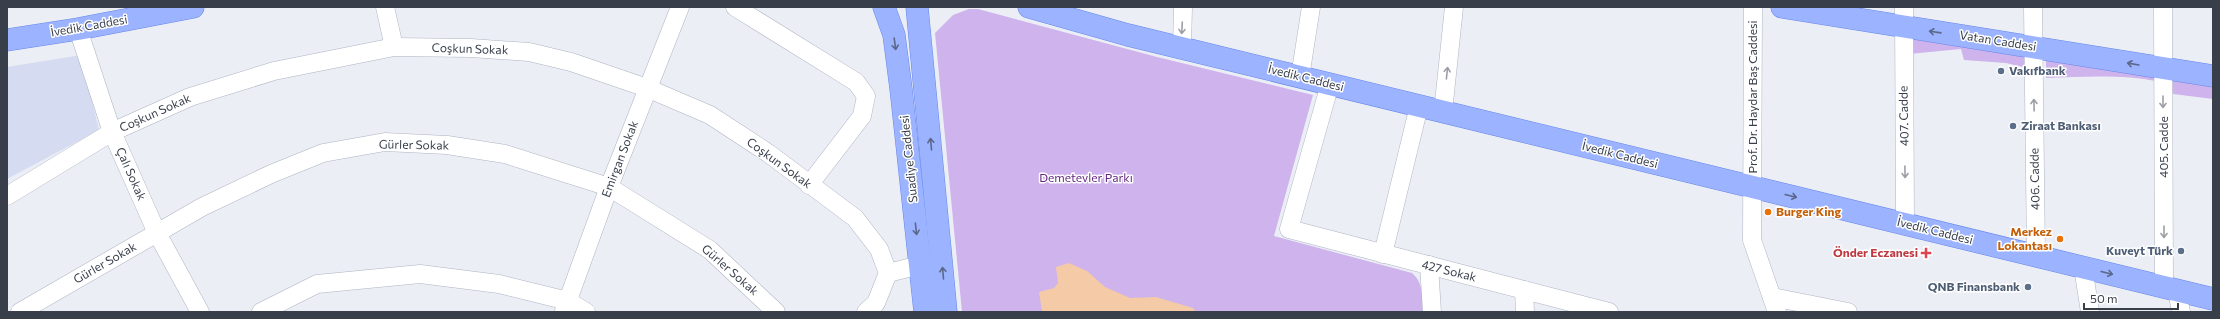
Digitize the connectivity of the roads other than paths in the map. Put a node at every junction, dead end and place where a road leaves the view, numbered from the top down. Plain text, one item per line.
1 (190, 7) edge
2 (385, 7) edge
3 (680, 7) edge
4 (735, 7) edge
5 (884, 7) edge
6 (917, 7) edge
7 (1029, 7) edge
8 (1183, 7) edge
9 (1311, 7) edge
10 (1454, 7) edge
11 (1753, 7) edge
12 (1782, 7) edge
13 (2033, 7) edge
14 (2163, 7) edge
15 (1903, 17) edge
16 (78, 29) junction
17 (7, 40) edge
18 (2033, 46) junction
19 (394, 47) junction
20 (1182, 48) junction
21 (2163, 69) junction
22 (2213, 76) edge
23 (1300, 77) junction
24 (1330, 84) junction
25 (647, 88) junction
26 (1419, 106) junction
27 (1443, 112) junction
28 (112, 132) junction
29 (809, 185) junction
30 (609, 187) junction
31 (1753, 187) junction
32 (7, 196) edge
33 (1906, 224) junction
34 (157, 233) junction
35 (1383, 254) junction
36 (2036, 256) junction
37 (920, 265) junction
38 (1429, 266) junction
39 (2083, 267) junction
40 (888, 273) junction
41 (2171, 289) junction
42 (1524, 290) junction
43 (2213, 299) edge
44 (1774, 304) edge
45 (566, 307) edge
46 (20, 312) edge
47 (200, 312) edge
48 (261, 312) edge
49 (586, 312) edge
50 (776, 312) edge
51 (866, 312) edge
52 (925, 312) edge
53 (946, 312) edge
54 (1432, 312) edge
55 (1525, 312) edge
56 (1609, 312) edge
57 (1848, 312) edge
58 (2090, 312) edge
59 (2181, 312) edge

1 - 16 main road, İvedik Caddesi
2 - 19 street
3 - 25 street, Emirgan Sokak
4 - 29 street
5 -> 37 main road, Suadiye Caddesi
53 -> 6 main road, Suadiye Caddesi
7 - 20 main road, İvedik Caddesi
8 -> 20 street
9 - 23 street
27 -> 10 street
11 - 31 street, Prof. Dr. Haydar Baş Caddesi
12 - 15 main road, Vatan Caddesi
13 - 18 street, 406. Cadde
14 - 21 street, 405. Cadde
18 -> 15 main road, Vatan Caddesi
15 -> 33 street, 407. Cadde
16 - 17 main road, İvedik Caddesi
16 - 28 street, Çalı Sokak
21 -> 18 main road, Vatan Caddesi
36 -> 18 street, 406. Cadde
19 - 25 street, Coşkun Sokak
19 - 28 street, Coşkun Sokak
20 - 23 main road, İvedik Caddesi
21 - 22 main road, Vatan Caddesi
21 -> 41 street, 405. Cadde
23 - 24 main road, İvedik Caddesi
24 - 26 main road, İvedik Caddesi
24 - 35 street, 427 Sokak
25 - 29 street, Coşkun Sokak
25 - 30 street, Emirgan Sokak
26 - 27 main road, İvedik Caddesi
26 - 35 street
27 - 31 main road, İvedik Caddesi
28 - 32 street, Coşkun Sokak
28 - 34 street, Çalı Sokak
29 - 40 street, Coşkun Sokak
30 - 34 street, Gürler Sokak
30 - 45 street, Emirgan Sokak
30 - 50 street, Gürler Sokak
31 -> 33 main road, İvedik Caddesi
31 - 44 street, Prof. Dr. Haydar Baş Caddesi
33 - 36 main road, İvedik Caddesi
34 - 46 street, Gürler Sokak
34 - 47 street, Çalı Sokak
35 - 38 street, 427 Sokak
36 - 39 main road, İvedik Caddesi
37 - 40 street
37 - 52 main road, Suadiye Caddesi
38 - 42 street, 427 Sokak
38 - 54 street
39 -> 41 main road, İvedik Caddesi
39 - 58 street
40 - 51 street
41 - 43 main road, İvedik Caddesi
41 - 59 street, 405. Cadde
42 - 55 street
42 - 56 street, 427 Sokak
44 - 57 street
45 - 48 street
45 - 49 street

